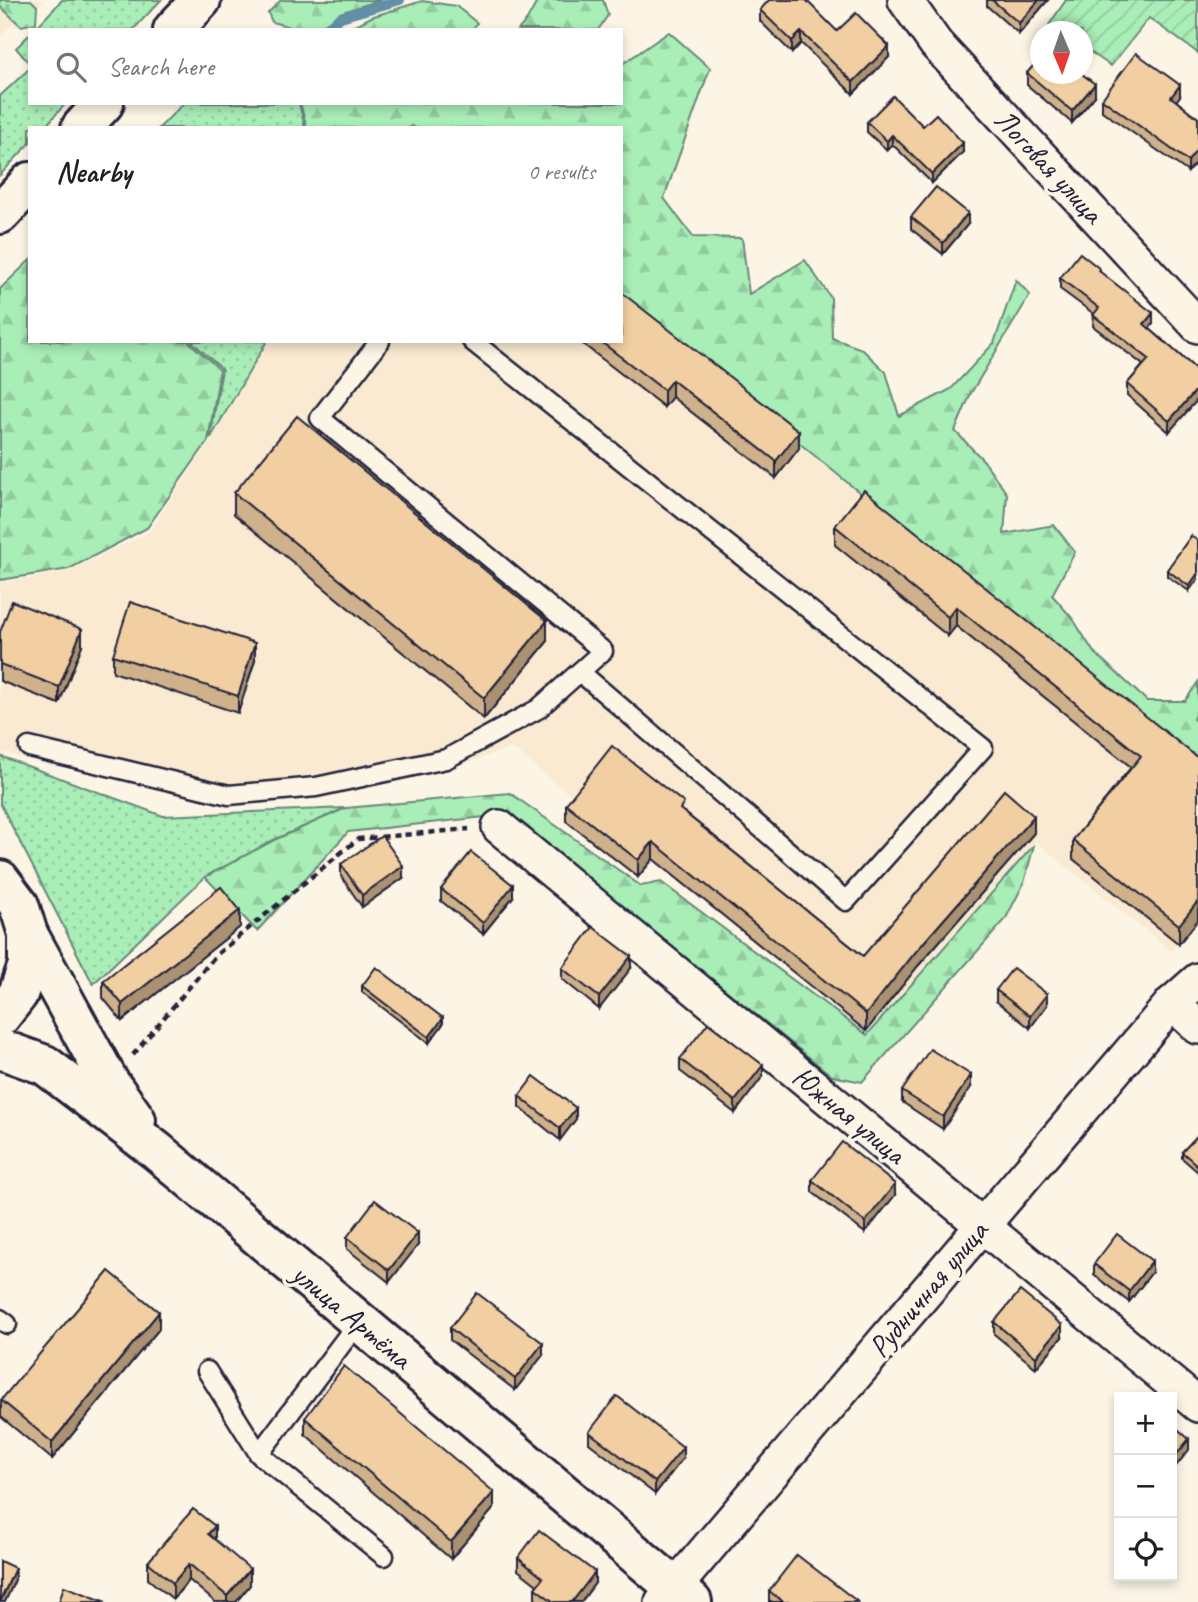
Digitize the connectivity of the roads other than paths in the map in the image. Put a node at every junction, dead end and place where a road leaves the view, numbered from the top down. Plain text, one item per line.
1 (201, 0) edge
2 (905, 0) edge
3 (175, 28) edge
4 (102, 105) edge
5 (83, 126) edge
6 (28, 184) edge
7 (0, 214) edge
8 (1198, 326) edge
9 (378, 343) edge
10 (475, 343) edge
11 (580, 672) junction
12 (29, 747) dead end
13 (499, 827) road end
14 (12, 899) edge
15 (1198, 980) edge
16 (1172, 1003) junction
17 (0, 1017) edge
18 (1198, 1027) edge
19 (0, 1050) edge
20 (157, 1151) junction
21 (982, 1225) junction
22 (359, 1321) junction
23 (206, 1371) dead end
24 (1198, 1405) edge
25 (259, 1454) junction
26 (384, 1556) dead end
27 (676, 1597) edge

1 - 3 street
2 - 8 street, Логовая улица
4 - 5 street
6 - 7 street
9 - 11 lane
10 - 11 lane
11 - 12 lane
13 - 21 street, Южная улица
14 - 17 street
14 - 20 street
15 - 16 street, Рудничная улица
16 - 18 street
16 - 21 street, Рудничная улица
19 - 20 street, улица Артёма
20 - 22 street, улица Артёма
21 - 24 street, Южная улица
21 - 27 street, Рудничная улица
22 - 25 lane
22 - 27 street, улица Артёма
23 - 25 lane
25 - 26 lane

